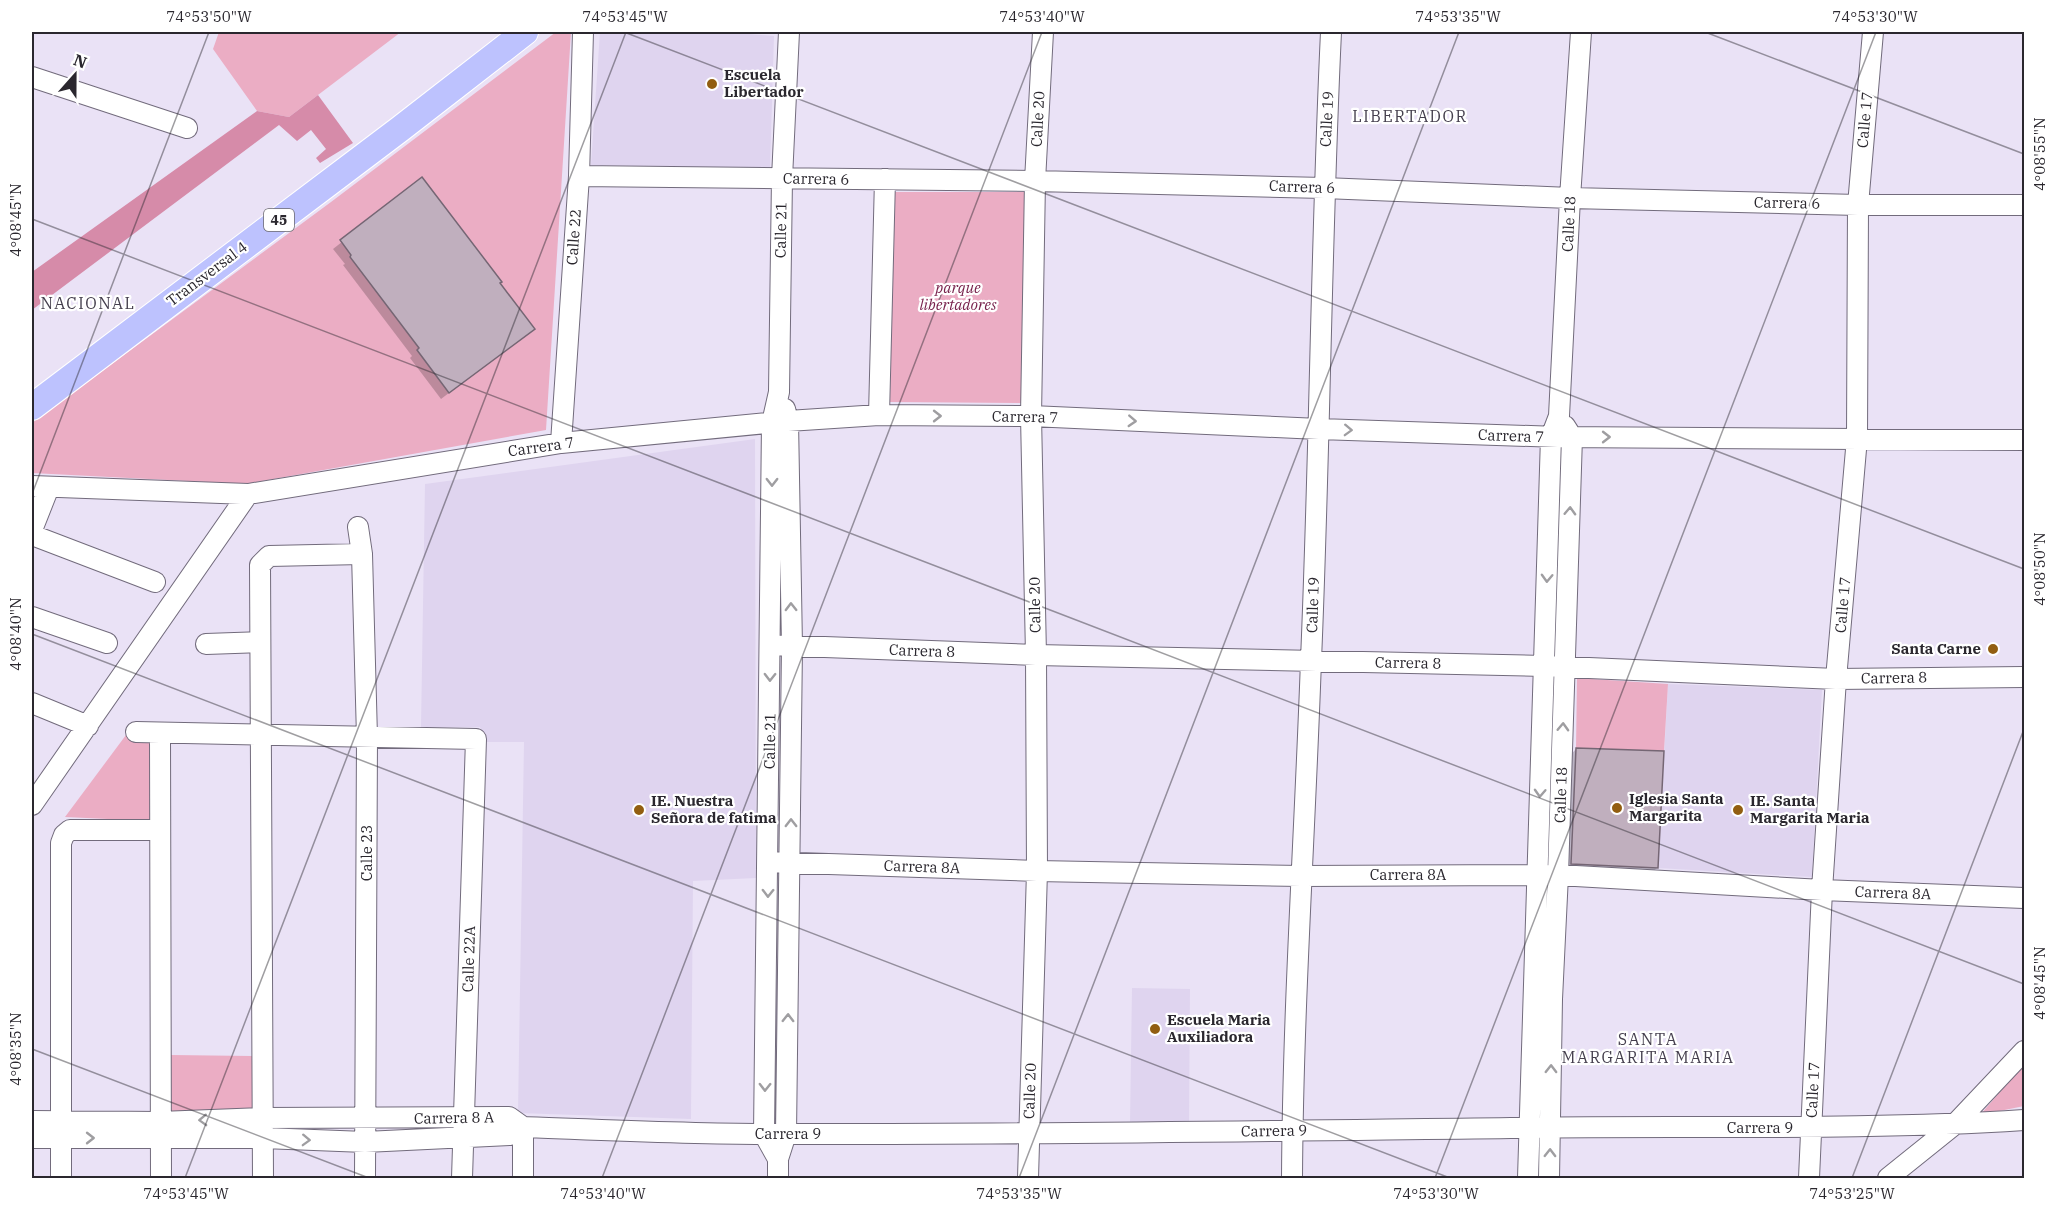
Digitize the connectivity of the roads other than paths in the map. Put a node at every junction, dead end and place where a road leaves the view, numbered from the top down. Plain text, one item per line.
1 (525, 32) edge
2 (584, 32) edge
3 (789, 32) edge
4 (1043, 32) edge
5 (1331, 32) edge
6 (1581, 32) edge
7 (1873, 32) edge
8 (32, 77) edge
9 (187, 128) dead end
10 (579, 176) junction
11 (782, 178) junction
12 (885, 179) junction
13 (1035, 181) junction
14 (1324, 188) junction
15 (1570, 198) junction
16 (1858, 205) junction
17 (2025, 205) edge
18 (32, 407) edge
19 (879, 416) junction
20 (1031, 416) junction
21 (1559, 416) junction
22 (780, 422) junction
23 (1319, 429) junction
24 (1551, 437) junction
25 (1572, 437) junction
26 (1857, 438) junction
27 (2025, 440) edge
28 (561, 442) junction
29 (40, 486) edge
30 (248, 494) junction
31 (358, 527) dead end
32 (32, 530) edge
33 (32, 535) edge
34 (1548, 547) junction
35 (1568, 548) junction
36 (362, 554) junction
37 (155, 582) dead end
38 (32, 616) edge
39 (260, 642) junction
40 (107, 643) dead end
41 (206, 644) dead end
42 (771, 645) junction
43 (792, 646) junction
44 (1036, 655) junction
45 (1311, 661) junction
46 (1544, 666) junction
47 (1564, 667) junction
48 (2025, 677) edge
49 (1836, 679) junction
50 (32, 703) edge
51 (88, 726) junction
52 (136, 732) dead end
53 (160, 733) junction
54 (262, 736) junction
55 (367, 737) junction
56 (1542, 767) junction
57 (1562, 768) junction
58 (32, 806) edge
59 (160, 830) junction
60 (790, 861) junction
61 (768, 862) junction
62 (1037, 871) junction
63 (1537, 874) junction
64 (1558, 874) junction
65 (1300, 876) junction
66 (1822, 890) junction
67 (2025, 898) edge
68 (1543, 999) junction
69 (2025, 1051) edge
70 (464, 1117) junction
71 (262, 1118) junction
72 (366, 1119) junction
73 (2025, 1120) edge
74 (32, 1121) edge
75 (1954, 1125) junction
76 (523, 1127) junction
77 (1529, 1127) junction
78 (1551, 1127) junction
79 (1811, 1128) junction
80 (62, 1130) junction
81 (160, 1130) junction
82 (1292, 1131) junction
83 (764, 1134) junction
84 (786, 1134) junction
85 (1029, 1134) junction
86 (32, 1138) edge
87 (263, 1138) junction
88 (464, 1138) junction
89 (365, 1142) junction
90 (778, 1169) edge
91 (61, 1179) edge
92 (160, 1179) edge
93 (263, 1179) edge
94 (365, 1179) edge
95 (462, 1179) edge
96 (523, 1179) edge
97 (1028, 1179) edge
98 (1292, 1179) edge
99 (1528, 1179) edge
100 (1550, 1179) edge
101 (1809, 1179) edge
102 (1888, 1179) edge

1 - 18 main road, Transversal 4 / 45
2 - 10 street, Calle 22
3 - 11 street, Calle 21
4 - 13 street, Calle 20
5 - 14 street, Calle 19
6 - 15 street, Calle 18
7 - 16 street, Calle 17
8 - 9 street
10 - 11 street, Carrera 6
10 - 28 street, Calle 22
11 - 12 street, Carrera 6
11 - 22 street, Calle 21
12 - 13 street, Carrera 6
12 - 19 street
13 - 14 street, Carrera 6
13 - 20 street, Calle 20
14 - 15 street, Carrera 6
14 - 23 street, Calle 19
15 - 16 street, Carrera 6
15 - 21 street, Calle 18
16 - 17 street, Carrera 6
16 - 26 street, Calle 17
19 -> 20 street, Carrera 7
19 - 22 street, Carrera 7
20 -> 23 street, Carrera 7
20 - 44 street, Calle 20
21 - 24 street, Calle 18
21 - 25 street
22 - 28 street, Carrera 7
22 -> 42 street, Calle 21
43 -> 22 street, Calle 21
23 -> 24 street, Carrera 7
23 - 45 street, Calle 19
24 - 25 street, Carrera 7
24 - 34 street, Calle 18
25 -> 26 street, Carrera 7
35 -> 25 street, Calle 18
26 - 27 street, Carrera 7
26 - 49 street, Calle 17
28 - 30 street, Carrera 7
29 - 30 street, Carrera 7
29 - 32 street
30 - 51 street
31 - 36 street, Calle 23
33 - 37 street
34 - 35 street
34 -> 46 street, Calle 18
35 - 47 street, Calle 18
36 - 39 street
36 - 55 street, Calle 23
38 - 40 street
39 - 41 street
39 - 54 street
42 - 43 street, Carrera 8
42 -> 61 street, Calle 21
43 - 44 street, Carrera 8
60 -> 43 street, Calle 21
44 - 45 street, Carrera 8
44 - 62 street, Calle 20
45 - 46 street, Carrera 8
45 - 65 street, Calle 19
46 - 47 street, Carrera 8
46 - 56 street, Calle 18
47 - 49 street, Carrera 8
57 -> 47 street, Calle 18
48 - 49 street, Carrera 8
49 - 66 street, Calle 17
50 - 51 street
51 - 58 street
52 - 53 street
53 - 54 street
53 - 59 street
54 - 55 street
54 - 71 street
55 - 70 street, Calle 22A
55 - 72 street, Calle 23
56 - 57 street
56 -> 63 street, Calle 18
57 - 64 street, Calle 18
59 - 80 street
59 - 81 street
60 - 61 street, Carrera 8A
60 - 62 street, Carrera 8A
84 -> 60 street, Calle 21
61 -> 83 street, Calle 21
62 - 65 street, Carrera 8A
62 - 85 street, Calle 20
63 - 64 street, Carrera 8A
63 - 65 street, Carrera 8A
63 - 68 street, Calle 18
64 - 66 street, Carrera 8A
64 - 68 street, Calle 18
65 - 82 street, Calle 19
66 - 67 street, Carrera 8A
66 - 79 street, Calle 17
68 - 77 street, Calle 18
78 -> 68 street, Calle 18
69 - 75 street
70 - 72 street, Carrera 8 A
70 - 76 street, Carrera 8 A
70 - 88 street, Calle 22A
71 - 72 street, Carrera 8 A
71 -> 81 street, Carrera 8 A
71 - 87 street
72 - 89 street, Calle 23
73 - 75 street, Carrera 9
74 - 80 street, Carrera 8 A
75 - 79 street, Carrera 9
75 - 102 street
76 - 83 street, Carrera 9
76 - 88 street, Carrera 8 A
76 - 96 street
77 - 78 street, Carrera 9
77 - 82 street, Carrera 9
77 - 99 street, Calle 18
78 - 79 street, Carrera 9
100 -> 78 street, Calle 18
79 - 101 street, Calle 17
80 - 81 street, Carrera 8 A
80 - 86 street, Carrera 8 A
80 - 91 street
81 - 87 street, Carrera 8 A
81 - 92 street
82 - 85 street, Carrera 9
82 - 98 street, Calle 19
83 - 84 street, Carrera 9
83 - 90 street, Calle 21
84 - 85 street, Carrera 9
84 - 90 street, Calle 21
85 - 97 street, Calle 20
87 -> 89 street, Carrera 8 A
87 - 93 street
88 - 89 street, Carrera 8 A
88 - 95 street, Calle 22A
89 - 94 street, Calle 23

